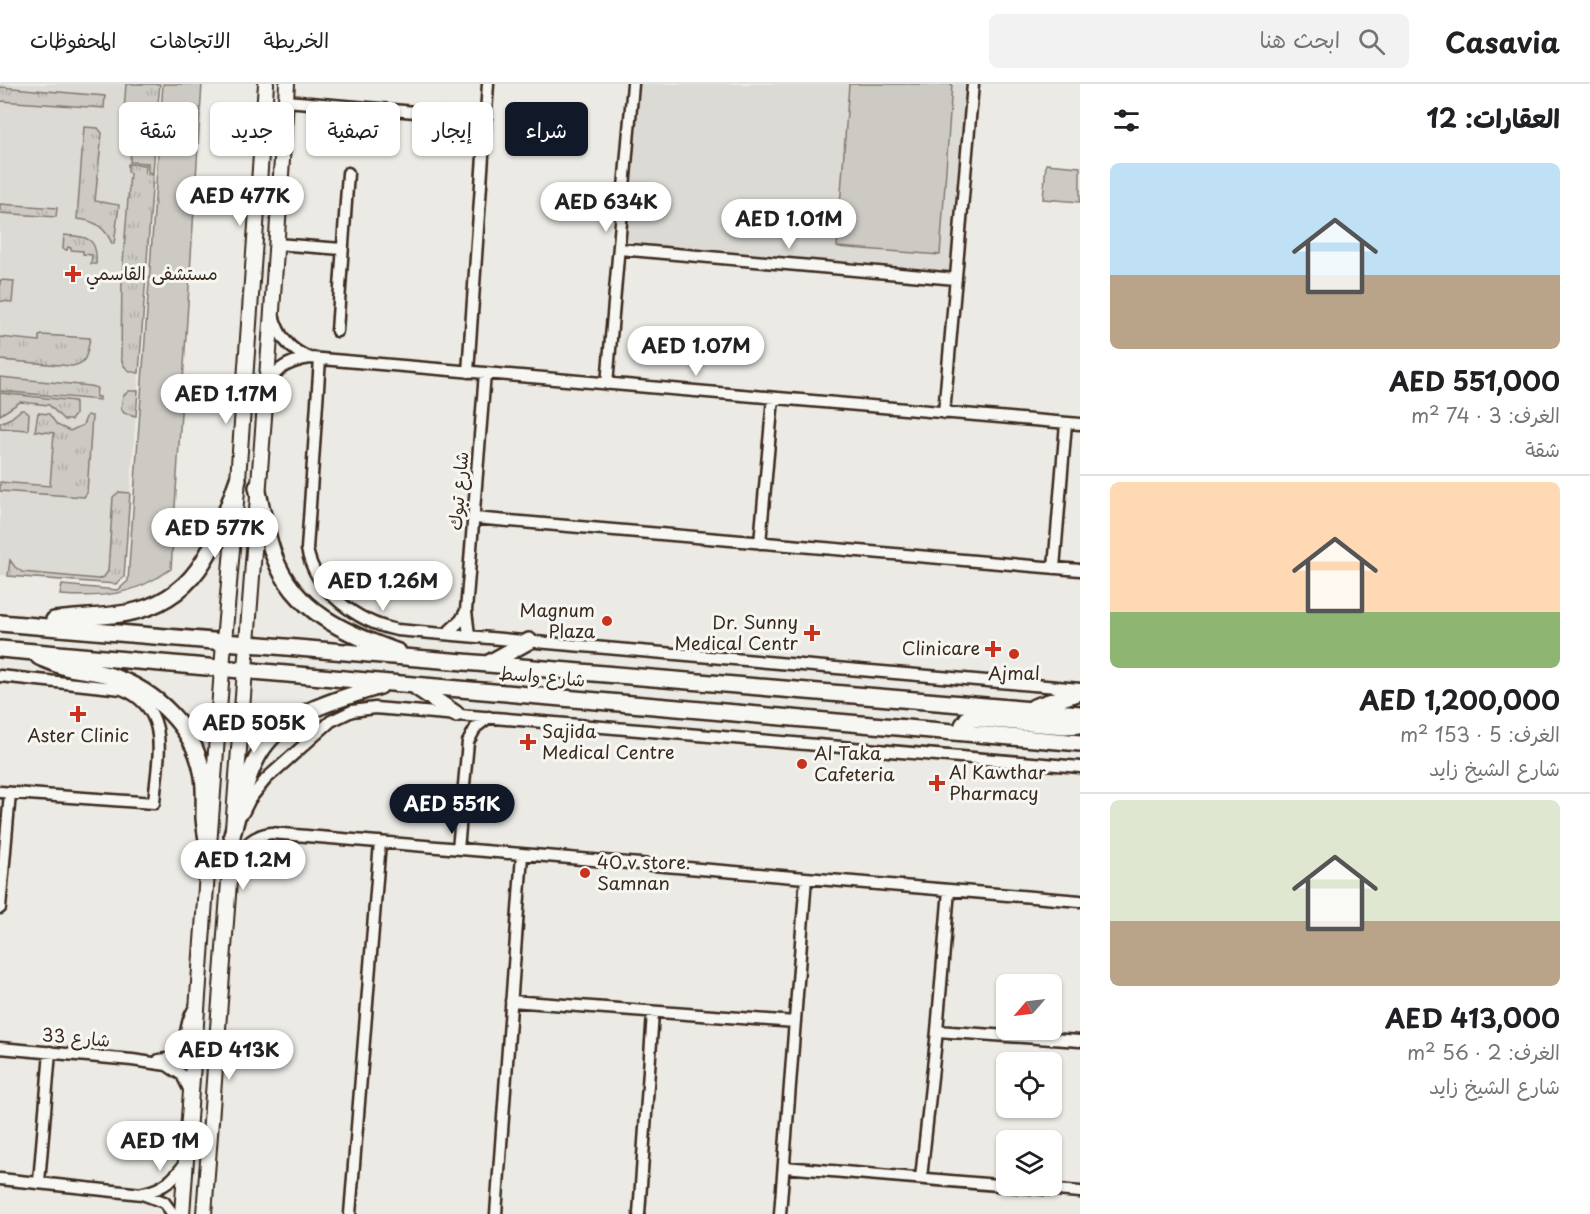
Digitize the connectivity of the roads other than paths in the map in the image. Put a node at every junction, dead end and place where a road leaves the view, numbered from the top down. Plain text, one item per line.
1 (266, 84) edge
2 (287, 84) edge
3 (488, 84) edge
4 (633, 84) edge
5 (973, 84) edge
6 (286, 100) junction
7 (487, 102) edge
8 (412, 111) edge
9 (483, 156) edge
10 (348, 173) dead end
11 (276, 244) junction
12 (342, 249) junction
13 (619, 249) junction
14 (956, 279) junction
15 (272, 311) junction
16 (337, 331) dead end
17 (315, 359) junction
18 (468, 372) junction
19 (485, 373) junction
20 (607, 384) junction
21 (265, 387) junction
22 (772, 398) junction
23 (944, 413) junction
24 (1066, 423) junction
25 (1080, 424) edge
26 (238, 479) junction
27 (257, 487) junction
28 (474, 518) junction
29 (760, 543) junction
30 (1054, 568) junction
31 (1080, 570) edge
32 (466, 611) junction
33 (0, 623) edge
34 (40, 626) junction
35 (446, 634) junction
36 (469, 635) junction
37 (529, 641) junction
38 (224, 642) junction
39 (247, 644) junction
40 (0, 649) edge
41 (26, 651) junction
42 (418, 659) junction
43 (487, 664) junction
44 (222, 668) junction
45 (244, 670) junction
46 (0, 676) edge
47 (388, 683) junction
48 (414, 686) junction
49 (130, 688) junction
50 (1080, 690) edge
51 (1028, 709) junction
52 (456, 714) junction
53 (1080, 714) edge
54 (489, 717) junction
55 (1080, 724) edge
56 (970, 733) junction
57 (468, 742) junction
58 (1080, 743) edge
59 (1080, 767) edge
60 (5, 793) edge
61 (232, 835) junction
62 (380, 842) junction
63 (458, 849) junction
64 (209, 850) junction
65 (522, 855) junction
66 (229, 872) junction
67 (806, 878) junction
68 (949, 890) junction
69 (1080, 901) edge
70 (0, 908) edge
71 (198, 1000) junction
72 (511, 1001) junction
73 (653, 1012) junction
74 (795, 1022) junction
75 (937, 1031) junction
76 (1080, 1041) edge
77 (0, 1048) edge
78 (50, 1052) junction
79 (149, 1062) junction
80 (192, 1094) junction
81 (187, 1161) junction
82 (784, 1167) junction
83 (921, 1178) junction
84 (0, 1179) edge
85 (39, 1182) junction
86 (1080, 1192) edge
87 (142, 1194) junction
88 (173, 1214) edge
89 (182, 1214) edge
90 (204, 1214) edge
91 (350, 1214) edge
92 (496, 1214) edge
93 (639, 1214) edge
94 (780, 1214) edge

1 - 26 main road
2 - 6 main road
3 - 7 street
4 - 13 street
5 - 14 street
6 - 8 street
6 - 11 main road
9 - 18 street
10 - 12 street
11 - 12 street
11 - 15 main road
12 - 16 street
13 - 14 street
13 - 20 street
14 - 23 street
15 - 17 street
15 - 21 main road
17 - 18 street
17 - 21 street
17 - 35 street
18 - 19 street
19 - 20 street
19 - 28 street, شارع تبوك
20 - 22 street
21 - 27 main road
22 - 23 street
22 - 29 street
23 - 24 street
24 - 25 street
24 - 30 street
26 - 34 main road
26 - 38 main road
27 - 39 main road
27 - 42 main road
28 - 29 street
28 - 32 street, شارع تبوك
29 - 30 street
30 - 31 street
32 - 35 street
32 - 36 street, شارع تبوك
33 - 34 main road, شارع واسط
34 - 38 main road, شارع واسط
35 - 36 street
36 - 37 street
37 - 43 main road
37 - 50 street
38 - 39 main road, شارع واسط
38 - 44 main road
39 - 42 main road, شارع واسط
39 - 45 main road
40 - 41 main road, شارع واسط
41 - 44 main road, شارع واسط
41 - 49 main road
42 - 43 main road, شارع واسط
43 - 51 main road, شارع واسط
44 - 45 main road, شارع واسط
44 - 64 main road
45 - 47 main road, شارع واسط
45 - 61 main road
46 - 49 street
47 - 48 main road, شارع واسط
47 - 61 main road
48 - 52 main road
48 - 56 main road, شارع واسط
49 - 60 street
49 - 64 main road
50 - 51 main road
51 - 53 main road, شارع واسط
52 - 54 street
52 - 57 street
52 - 61 street
54 - 57 street
54 - 59 street
55 - 56 main road
56 - 58 main road, شارع واسط
57 - 63 street
60 - 70 street
61 - 66 main road
62 - 63 street
62 - 66 street
62 - 91 street
63 - 65 street
64 - 71 main road
65 - 67 street
65 - 72 street
66 - 90 main road
67 - 68 street
67 - 74 street
68 - 69 street
68 - 75 street
71 - 79 street, شارع 33
71 - 80 main road
72 - 73 street
72 - 92 street
73 - 74 street
73 - 93 street
74 - 82 street
75 - 76 street
75 - 83 street
77 - 78 street, شارع 33
78 - 79 street, شارع 33
78 - 85 street
79 - 80 street, شارع 33
80 - 81 main road
81 - 87 street
81 - 89 main road
82 - 83 street
82 - 94 street
83 - 86 street
84 - 85 street
85 - 87 street
87 - 88 street

